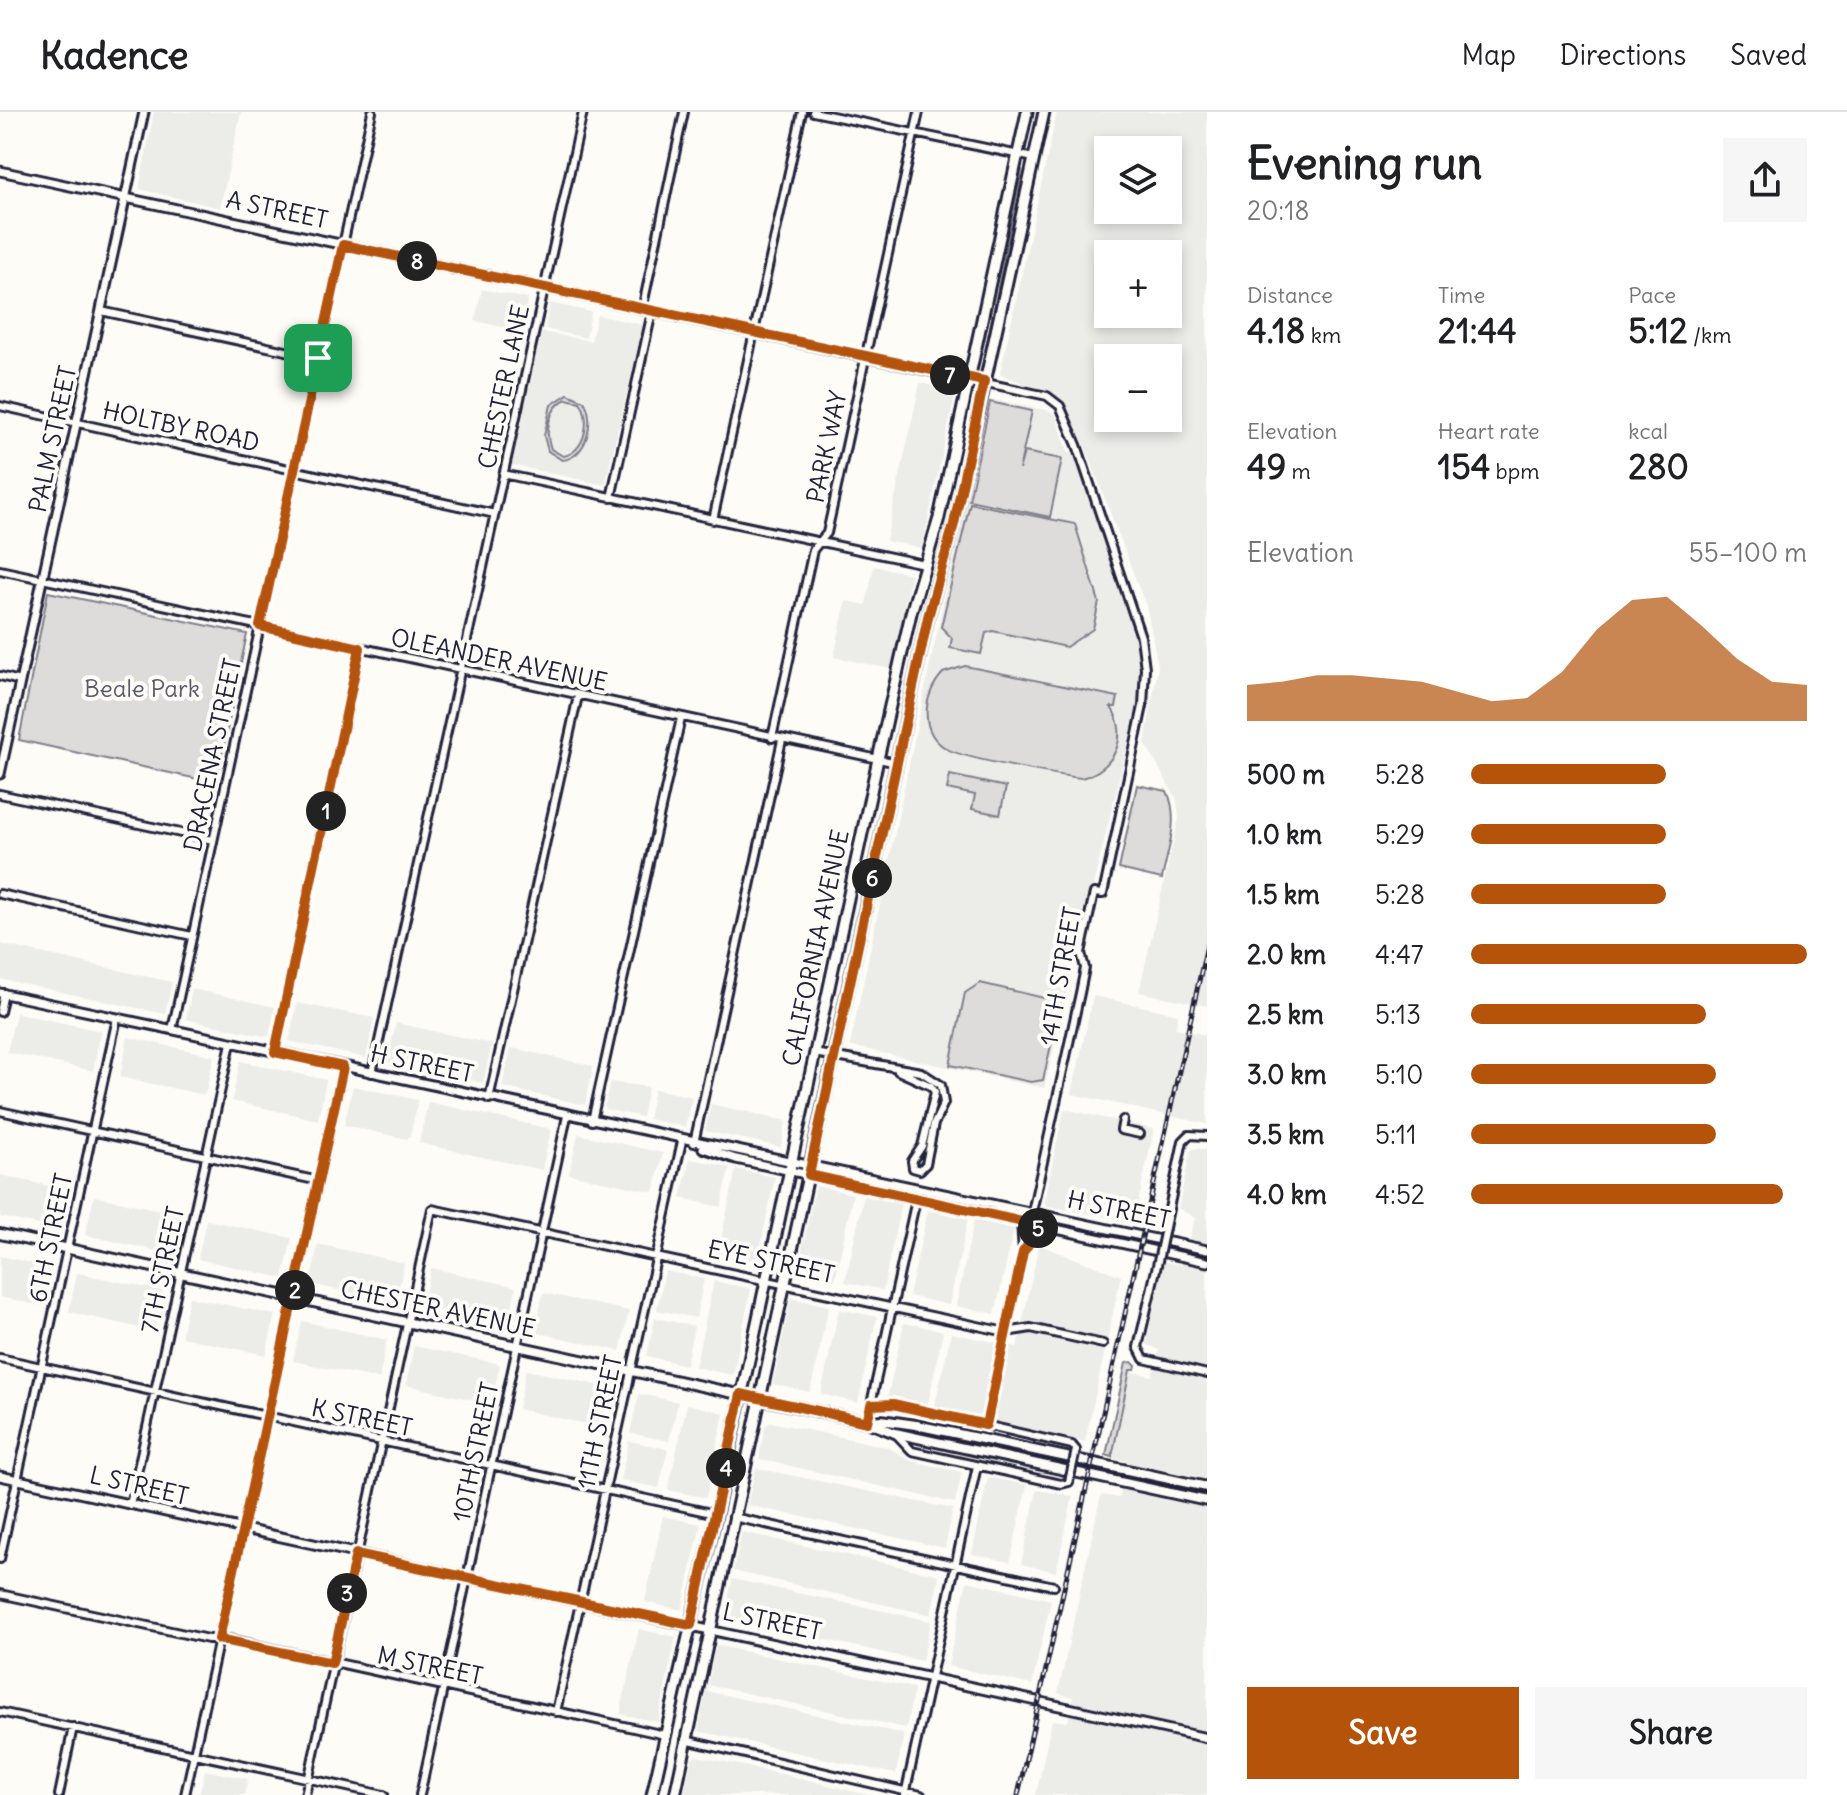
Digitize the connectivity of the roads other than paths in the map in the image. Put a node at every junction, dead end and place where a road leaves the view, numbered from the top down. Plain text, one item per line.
1 (144, 112) edge
2 (372, 112) edge
3 (583, 112) edge
4 (684, 112) edge
5 (802, 112) edge
6 (813, 112) edge
7 (919, 112) edge
8 (1027, 112) edge
9 (1044, 112) edge
10 (914, 134) junction
11 (1018, 155) junction
12 (1034, 158) junction
13 (0, 171) edge
14 (125, 198) junction
15 (343, 245) junction
16 (544, 289) junction
17 (642, 310) junction
18 (101, 311) junction
19 (652, 312) junction
20 (753, 334) junction
21 (318, 358) junction
22 (865, 358) junction
23 (968, 379) junction
24 (984, 381) junction
25 (0, 406) edge
26 (77, 423) junction
27 (294, 470) junction
28 (503, 474) junction
29 (611, 498) junction
30 (495, 514) junction
31 (713, 520) junction
32 (819, 541) junction
33 (924, 564) junction
34 (0, 570) edge
35 (43, 579) junction
36 (260, 626) junction
37 (360, 648) junction
38 (460, 670) junction
39 (0, 676) edge
40 (20, 681) junction
41 (578, 696) junction
42 (681, 718) junction
43 (772, 738) junction
44 (782, 740) junction
45 (878, 759) junction
46 (897, 763) junction
47 (0, 774) edge
48 (0, 794) edge
49 (213, 840) junction
50 (0, 894) edge
51 (192, 936) junction
52 (2, 993) edge
53 (0, 1012) edge
54 (117, 1018) junction
55 (172, 1030) junction
56 (231, 1043) junction
57 (275, 1052) junction
58 (814, 1053) junction
59 (834, 1057) junction
60 (343, 1067) junction
61 (898, 1071) junction
62 (372, 1073) junction
63 (489, 1099) junction
64 (0, 1111) edge
65 (567, 1116) junction
66 (1123, 1120) dead end
67 (592, 1121) junction
68 (93, 1131) junction
69 (1140, 1134) dead end
70 (1207, 1136) edge
71 (682, 1141) junction
72 (694, 1143) junction
73 (206, 1156) junction
74 (791, 1159) junction
75 (811, 1164) junction
76 (788, 1170) junction
77 (809, 1175) junction
78 (319, 1181) junction
79 (918, 1187) junction
80 (916, 1198) junction
81 (977, 1212) junction
82 (1032, 1212) junction
83 (1021, 1222) junction
84 (1041, 1226) junction
85 (542, 1230) junction
86 (0, 1234) edge
87 (67, 1249) junction
88 (1207, 1250) edge
89 (1023, 1252) junction
90 (656, 1256) junction
91 (1207, 1262) edge
92 (181, 1273) junction
93 (765, 1278) junction
94 (784, 1283) junction
95 (293, 1298) junction
96 (893, 1307) junction
97 (406, 1322) junction
98 (1006, 1332) junction
99 (1103, 1344) dead end
100 (517, 1346) junction
101 (0, 1358) edge
102 (42, 1367) junction
103 (630, 1370) junction
104 (1207, 1374) edge
105 (155, 1391) junction
106 (741, 1394) junction
107 (759, 1398) junction
108 (871, 1405) junction
109 (268, 1416) junction
110 (867, 1422) junction
111 (986, 1425) junction
112 (895, 1433) junction
113 (380, 1441) junction
114 (491, 1465) junction
115 (977, 1466) junction
116 (0, 1476) edge
117 (17, 1479) junction
118 (1207, 1487) edge
119 (604, 1489) junction
120 (1207, 1501) edge
121 (130, 1505) junction
122 (716, 1514) junction
123 (733, 1517) junction
124 (243, 1530) junction
125 (356, 1554) junction
126 (0, 1559) edge
127 (955, 1565) junction
128 (467, 1578) junction
129 (1054, 1586) dead end
130 (0, 1594) edge
131 (580, 1602) junction
132 (691, 1625) junction
133 (709, 1629) junction
134 (219, 1639) junction
135 (332, 1663) junction
136 (931, 1676) junction
137 (443, 1688) junction
138 (0, 1712) edge
139 (556, 1712) junction
140 (73, 1727) junction
141 (665, 1735) junction
142 (1207, 1738) edge
143 (685, 1740) junction
144 (194, 1754) junction
145 (309, 1779) junction
146 (906, 1794) edge
147 (59, 1795) edge
148 (185, 1795) edge
149 (305, 1795) edge
150 (384, 1795) edge
151 (420, 1795) edge
152 (652, 1795) edge
153 (675, 1795) edge
154 (921, 1795) edge

1 - 14 street, PALM STREET
2 - 15 street, DRACENA STREET
3 - 16 street, CHESTER LANE
4 - 17 street
5 - 20 street
6 - 10 street
7 - 10 street, PARK WAY
8 - 11 main road, CALIFORNIA AVENUE
9 - 12 main road, CALIFORNIA AVENUE
10 - 11 street
10 - 22 street, PARK WAY
11 - 12 street
11 - 23 main road, CALIFORNIA AVENUE
12 - 24 main road, CALIFORNIA AVENUE
13 - 14 street, A STREET
14 - 15 street, A STREET
14 - 18 street, PALM STREET
15 - 16 street, A STREET
15 - 21 street, DRACENA STREET
16 - 17 street, A STREET
16 - 28 street, CHESTER LANE
17 - 19 street, A STREET
18 - 21 street
18 - 26 street, PALM STREET
19 - 20 street, A STREET
19 - 29 street
20 - 22 street, A STREET
20 - 31 street
21 - 27 street, DRACENA STREET
22 - 23 street, A STREET
22 - 32 street, PARK WAY
23 - 24 street
23 - 33 main road, CALIFORNIA AVENUE
24 - 46 main road, CALIFORNIA AVENUE
24 - 82 street, 14TH STREET
25 - 26 street, HOLTBY ROAD
26 - 27 street, HOLTBY ROAD
26 - 35 street, PALM STREET
27 - 30 street, HOLTBY ROAD
27 - 36 street, DRACENA STREET
28 - 29 street
28 - 30 street, CHESTER LANE
29 - 31 street
30 - 38 street, CHESTER LANE
31 - 32 street
32 - 33 street
32 - 43 street, PARK WAY
33 - 45 main road, CALIFORNIA AVENUE
34 - 35 street, OLEANDER AVENUE
35 - 36 street, OLEANDER AVENUE
35 - 40 street, PALM STREET
36 - 37 street, OLEANDER AVENUE
36 - 49 street, DRACENA STREET
37 - 38 street, OLEANDER AVENUE
37 - 57 street
38 - 41 street, OLEANDER AVENUE
38 - 62 street, CHESTER LANE
39 - 40 street
40 - 47 street, PALM STREET
41 - 42 street, OLEANDER AVENUE
41 - 63 street
42 - 43 street, OLEANDER AVENUE
42 - 67 street
43 - 44 street, OLEANDER AVENUE
44 - 45 street, OLEANDER AVENUE
44 - 72 street
45 - 46 street, OLEANDER AVENUE
45 - 58 main road, CALIFORNIA AVENUE
46 - 59 main road, CALIFORNIA AVENUE
48 - 49 street
49 - 51 street, DRACENA STREET
50 - 51 street
51 - 55 street, DRACENA STREET
52 - 53 street
52 - 54 street, H STREET
54 - 55 street, H STREET
54 - 68 street, 6TH STREET
55 - 56 street, H STREET
56 - 57 street, H STREET
56 - 73 street, 7TH STREET
57 - 60 street, H STREET
58 - 59 street
58 - 74 main road, CALIFORNIA AVENUE
59 - 61 street
59 - 75 main road, CALIFORNIA AVENUE
60 - 62 street, H STREET
60 - 78 street
61 - 61 street
62 - 63 street, H STREET
63 - 65 street, H STREET
64 - 68 street
65 - 67 street, H STREET
65 - 85 street, 10TH STREET
66 - 69 street
67 - 71 street, H STREET
68 - 73 street
68 - 87 street, 6TH STREET
70 - 104 street, bridge
71 - 72 street, H STREET
71 - 90 street, 11TH STREET
72 - 74 street, H STREET
72 - 76 street, H STREET
73 - 78 street
73 - 92 street, 7TH STREET
74 - 75 street, H STREET
74 - 76 main road, CALIFORNIA AVENUE
75 - 77 main road, CALIFORNIA AVENUE
75 - 79 street, H STREET
76 - 77 street, H STREET
76 - 93 main road, CALIFORNIA AVENUE
77 - 80 street, H STREET
77 - 94 main road, CALIFORNIA AVENUE
78 - 95 street
79 - 80 street
79 - 82 street, H STREET
80 - 81 street, H STREET
80 - 96 street
81 - 82 street
81 - 83 street, H STREET
82 - 88 street, H STREET
83 - 84 street, H STREET
83 - 89 street
84 - 89 street
84 - 91 street, H STREET
85 - 90 street, EYE STREET
85 - 97 street, EYE STREET
85 - 100 street, 10TH STREET
86 - 87 main road, CHESTER AVENUE
87 - 92 main road, CHESTER AVENUE
87 - 102 street, 6TH STREET
89 - 98 street
90 - 93 street, EYE STREET
90 - 103 street, 11TH STREET
92 - 95 main road, CHESTER AVENUE
92 - 105 street, 7TH STREET
93 - 94 street, EYE STREET
93 - 106 main road, CALIFORNIA AVENUE
94 - 96 street, EYE STREET
94 - 107 main road, CALIFORNIA AVENUE
95 - 97 main road, CHESTER AVENUE
95 - 109 street
96 - 98 street, EYE STREET
96 - 108 street
97 - 100 main road, CHESTER AVENUE
97 - 113 street
98 - 99 street, EYE STREET
98 - 111 street
100 - 103 main road, CHESTER AVENUE
100 - 114 street, 10TH STREET
101 - 102 street, K STREET
102 - 105 street, K STREET
102 - 117 street, 6TH STREET
103 - 106 main road, CHESTER AVENUE
103 - 119 street, 11TH STREET
105 - 109 street, K STREET
105 - 121 street, 7TH STREET
106 - 107 main road, CHESTER AVENUE
106 - 122 main road, CALIFORNIA AVENUE
107 - 110 main road, CHESTER AVENUE
107 - 123 main road, CALIFORNIA AVENUE
108 - 110 street
108 - 111 street
109 - 113 street, K STREET
109 - 124 street
110 - 112 main road, CHESTER AVENUE
110 - 118 main road, CHESTER AVENUE
111 - 115 street, bridge
112 - 115 street
112 - 120 main road, CHESTER AVENUE
113 - 114 street, K STREET
113 - 125 street
114 - 119 street, K STREET
114 - 128 street, 10TH STREET
115 - 127 street
116 - 117 street, L STREET
117 - 121 street, L STREET
117 - 126 street, 6TH STREET
119 - 122 street, K STREET
119 - 131 street, 11TH STREET
121 - 124 street, L STREET
122 - 132 main road, CALIFORNIA AVENUE
123 - 127 street
123 - 133 main road, CALIFORNIA AVENUE
124 - 125 street, L STREET
124 - 134 street
125 - 128 street, L STREET
125 - 135 street
127 - 129 street
127 - 136 street
128 - 131 street, L STREET
128 - 137 street, 10TH STREET
130 - 134 street, M STREET
131 - 132 street, L STREET
131 - 139 street, 11TH STREET
132 - 133 street, L STREET
132 - 141 main road, CALIFORNIA AVENUE
133 - 136 street, L STREET
133 - 143 main road, CALIFORNIA AVENUE
134 - 135 street, M STREET
134 - 144 street
135 - 137 street, M STREET
135 - 145 street
136 - 142 street, L STREET
136 - 146 street
137 - 139 street, M STREET
137 - 151 street, 10TH STREET
138 - 140 street
139 - 141 street, M STREET
140 - 144 street
140 - 147 street
141 - 152 main road, CALIFORNIA AVENUE
143 - 146 street
143 - 153 main road, CALIFORNIA AVENUE
144 - 145 street
144 - 148 street
145 - 149 street
145 - 150 street
146 - 154 street

